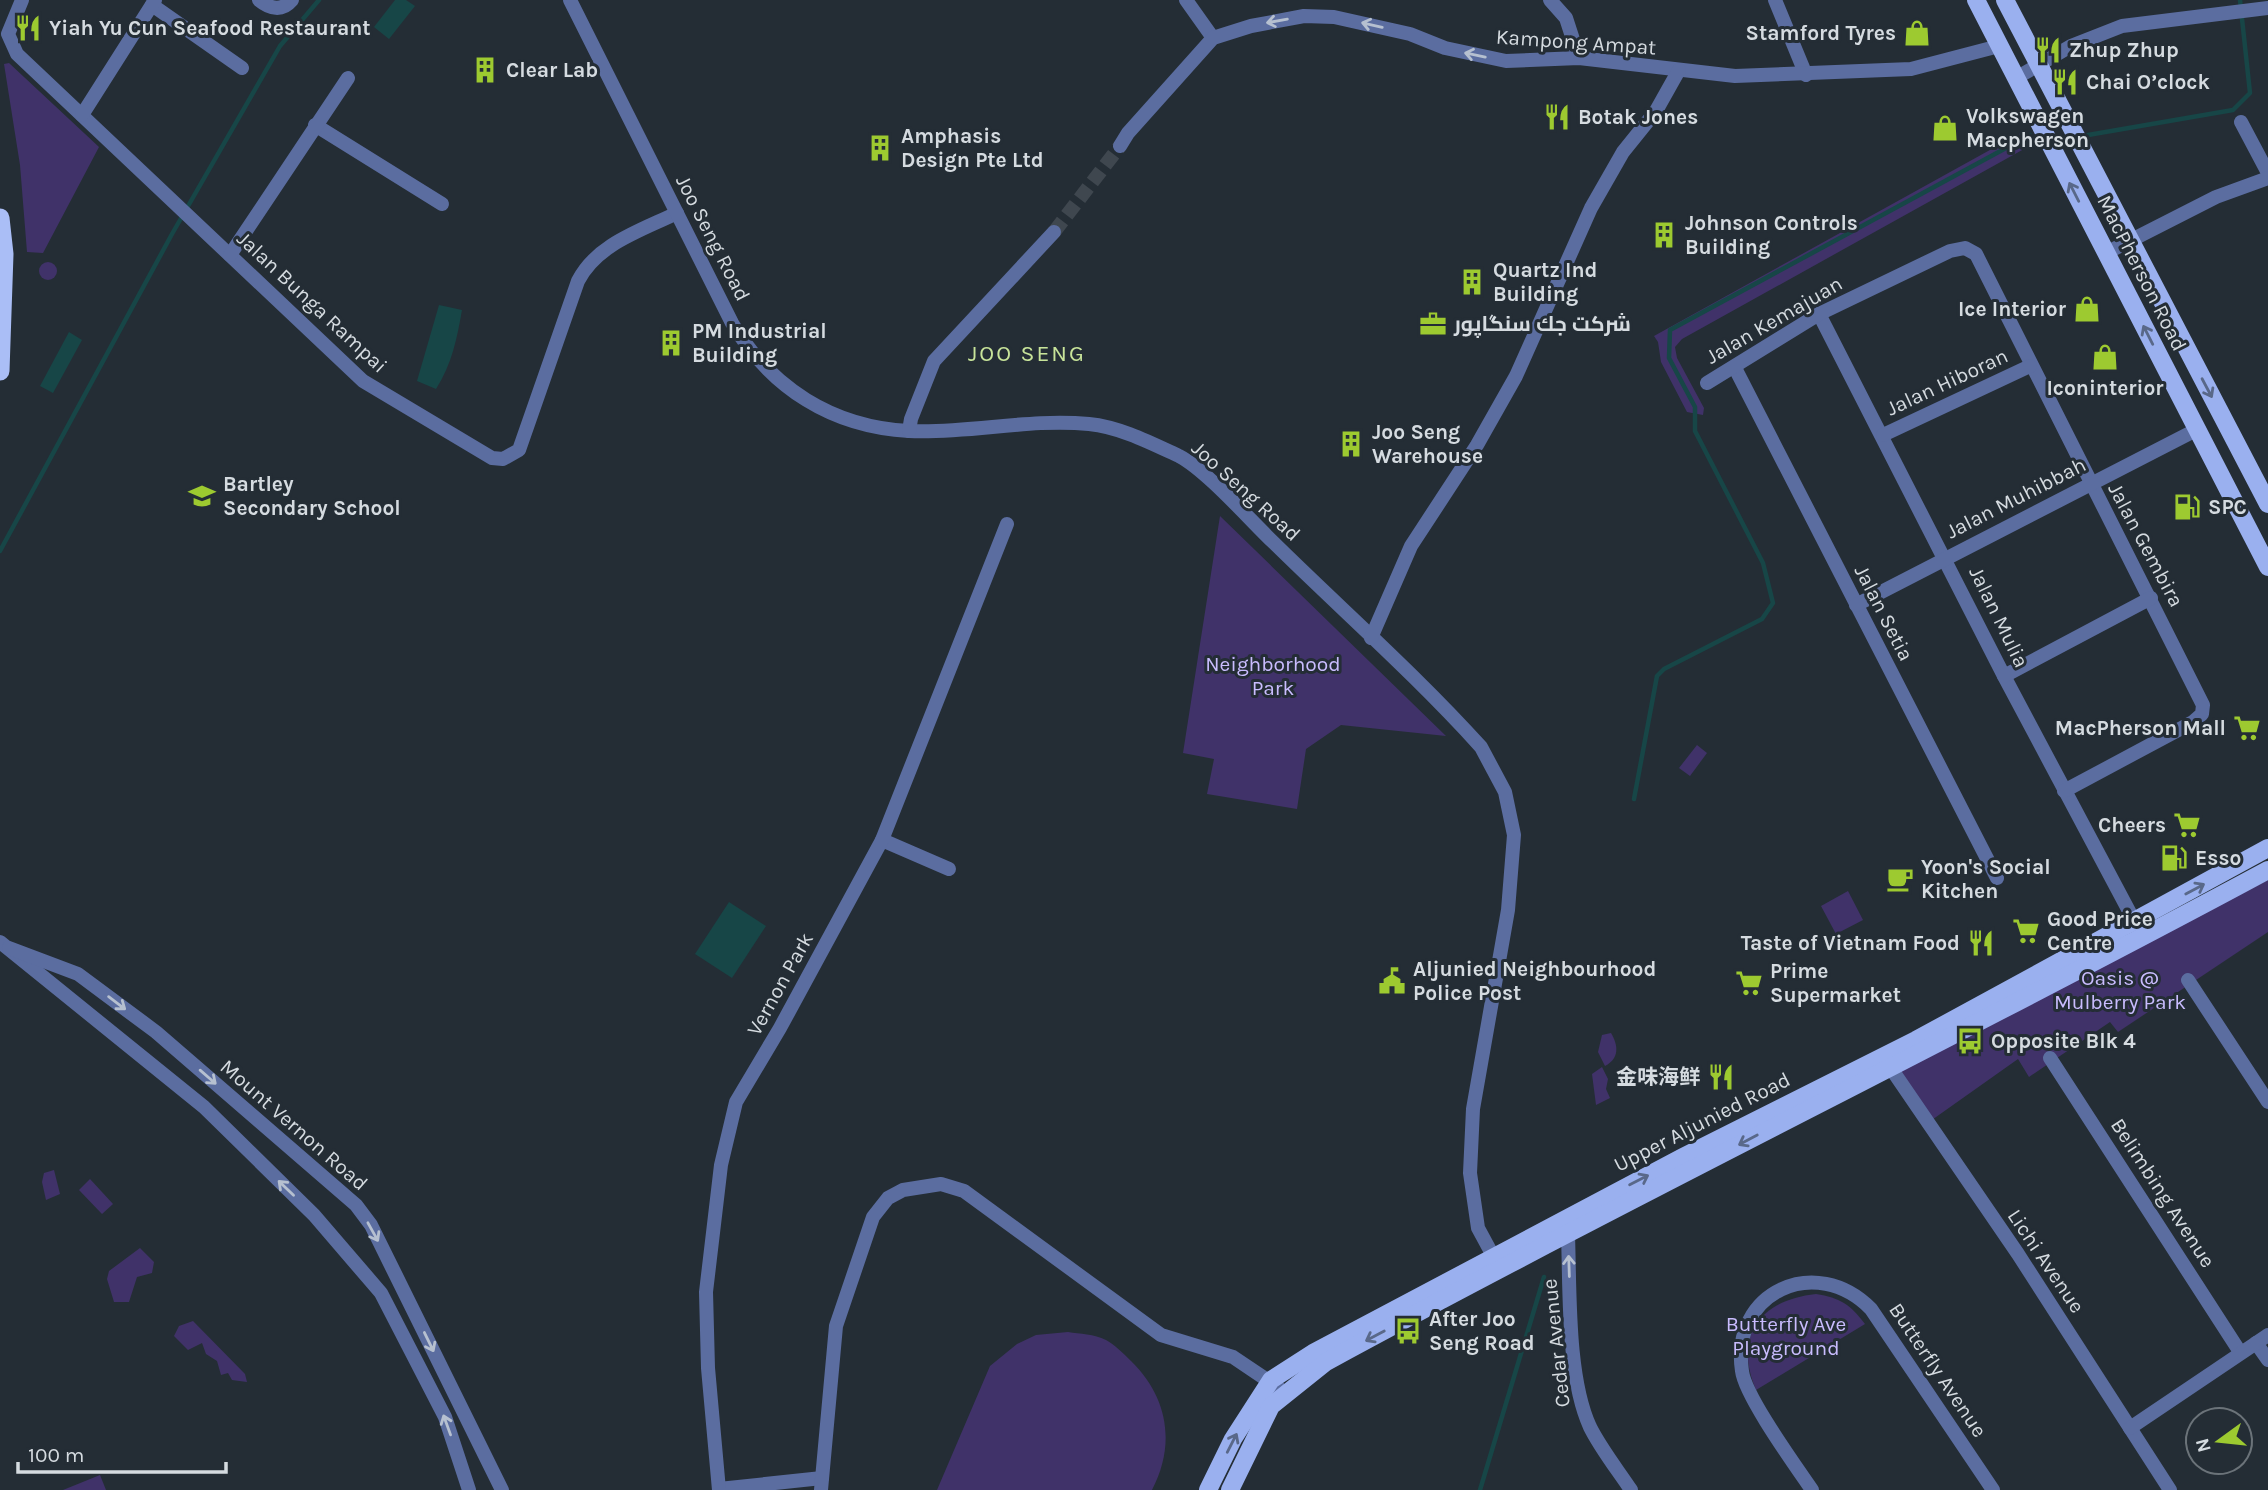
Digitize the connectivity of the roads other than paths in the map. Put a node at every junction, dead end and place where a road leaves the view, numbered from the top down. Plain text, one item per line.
1 (22, 0) edge
2 (259, 0) edge
3 (292, 0) edge
4 (570, 0) edge
5 (1186, 0) edge
6 (1550, 0) edge
7 (1775, 0) edge
8 (1976, 0) edge
9 (2005, 0) edge
10 (153, 3) edge
11 (2261, 9) edge
12 (1213, 38) junction
13 (1999, 46) junction
14 (1579, 58) junction
15 (2038, 65) junction
16 (242, 68) dead end
17 (1679, 70) junction
18 (1806, 75) junction
19 (348, 78) dead end
20 (2016, 78) junction
21 (82, 115) junction
22 (2241, 122) dead end
23 (316, 125) junction
24 (1120, 146) tunnel mouth
25 (2268, 176) edge
26 (442, 204) dead end
27 (677, 213) junction
28 (0, 218) edge
29 (1054, 232) tunnel mouth
30 (2130, 241) junction
31 (2106, 253) junction
32 (1976, 254) joint
33 (230, 255) junction
34 (1819, 314) junction
35 (2030, 366) junction
36 (1735, 368) junction
37 (0, 371) edge
38 (1707, 383) dead end
39 (2196, 430) junction
40 (909, 431) junction
41 (1883, 435) junction
42 (2089, 483) junction
43 (2268, 504) edge
44 (1007, 524) dead end
45 (1946, 558) junction
46 (2268, 567) edge
47 (2151, 598) junction
48 (1856, 605) junction
49 (1371, 638) junction
50 (2004, 676) junction
51 (2064, 791) junction
52 (882, 840) junction
53 (2266, 859) edge
54 (949, 869) dead end
55 (1997, 878) dead end
56 (2139, 929) junction
57 (5, 945) edge
58 (2188, 980) dead end
59 (2050, 1058) dead end
60 (1886, 1062) junction
61 (2268, 1102) edge
62 (1565, 1228) junction
63 (1497, 1264) junction
64 (398, 1281) junction
65 (381, 1293) junction
66 (2262, 1339) edge
67 (2240, 1352) junction
68 (2268, 1360) edge
69 (1271, 1380) junction
70 (1285, 1394) junction
71 (2130, 1428) junction
72 (822, 1484) edge
73 (469, 1490) edge
74 (502, 1490) edge
75 (719, 1490) edge
76 (1209, 1490) edge
77 (1230, 1490) edge
78 (1631, 1490) edge
79 (1812, 1490) edge
80 (1993, 1490) edge
81 (2170, 1490) edge

1 - 21 street, Jalan Bunga Rampai
2 - 3 street
4 - 27 street, Joo Seng Road
5 - 12 street
6 - 14 street
7 - 18 street
8 - 13 main road, MacPherson Road
9 - 15 main road, MacPherson Road
10 - 16 street
10 - 21 street
11 - 15 street
14 -> 12 street, Kampong Ampat
12 - 24 street
13 - 18 street, Kampong Ampat
13 - 20 main road, MacPherson Road
14 - 17 street, Kampong Ampat
15 - 20 street
15 - 30 main road, MacPherson Road
17 - 18 street, Kampong Ampat
17 - 49 street
19 - 23 street
31 -> 20 main road, MacPherson Road
21 - 33 street, Jalan Bunga Rampai
22 - 25 street
23 - 26 street
23 - 33 street
25 - 30 street
27 - 33 street, Jalan Bunga Rampai
27 - 40 street, Joo Seng Road
28 - 37 highway
29 - 40 street
30 - 31 street
30 -> 43 main road, MacPherson Road
39 -> 31 main road, MacPherson Road
32 - 34 street, Jalan Kemajuan
32 - 35 street, Jalan Gembira
34 - 36 street, Jalan Kemajuan
34 - 41 street, Jalan Mulia
35 - 41 street, Jalan Hiboran
35 - 42 street, Jalan Gembira
36 - 38 street, Jalan Kemajuan
36 - 48 street, Jalan Setia
39 - 42 street, Jalan Muhibbah
39 - 46 main road, MacPherson Road
40 - 49 street, Joo Seng Road
41 - 45 street, Jalan Mulia
42 - 45 street, Jalan Muhibbah
42 - 47 street, Jalan Gembira
44 - 52 street, Vernon Park
45 - 48 street, Jalan Muhibbah
45 - 50 street, Jalan Mulia
47 - 50 street
47 - 51 street, Jalan Gembira
48 - 55 street, Jalan Setia
49 - 63 street, Joo Seng Road
50 - 51 street, Jalan Mulia
51 - 56 street, Jalan Mulia
52 - 54 street
52 - 75 street, Vernon Park
53 - 56 main road, Upper Aljunied Road
56 - 60 main road, Upper Aljunied Road
57 -> 64 street, Mount Vernon Road
65 -> 57 street, Mount Vernon Road
58 - 61 street
59 - 67 street, Belimbing Avenue
60 - 62 main road, Upper Aljunied Road
60 - 71 street, Lichi Avenue
62 - 63 main road, Upper Aljunied Road
78 -> 62 street, Cedar Avenue
63 - 69 main road, Upper Aljunied Road
63 -> 70 main road, Upper Aljunied Road
64 - 65 street
64 -> 74 street, Mount Vernon Road
73 -> 65 street, Mount Vernon Road
66 - 67 street
66 - 68 street
67 - 71 street
69 - 70 street
69 - 72 street
76 -> 69 main road, Upper Aljunied Road
70 - 77 main road, Upper Aljunied Road
71 - 81 street, Lichi Avenue
72 - 75 street, Vernon Park
79 - 80 street, Butterfly Avenue

